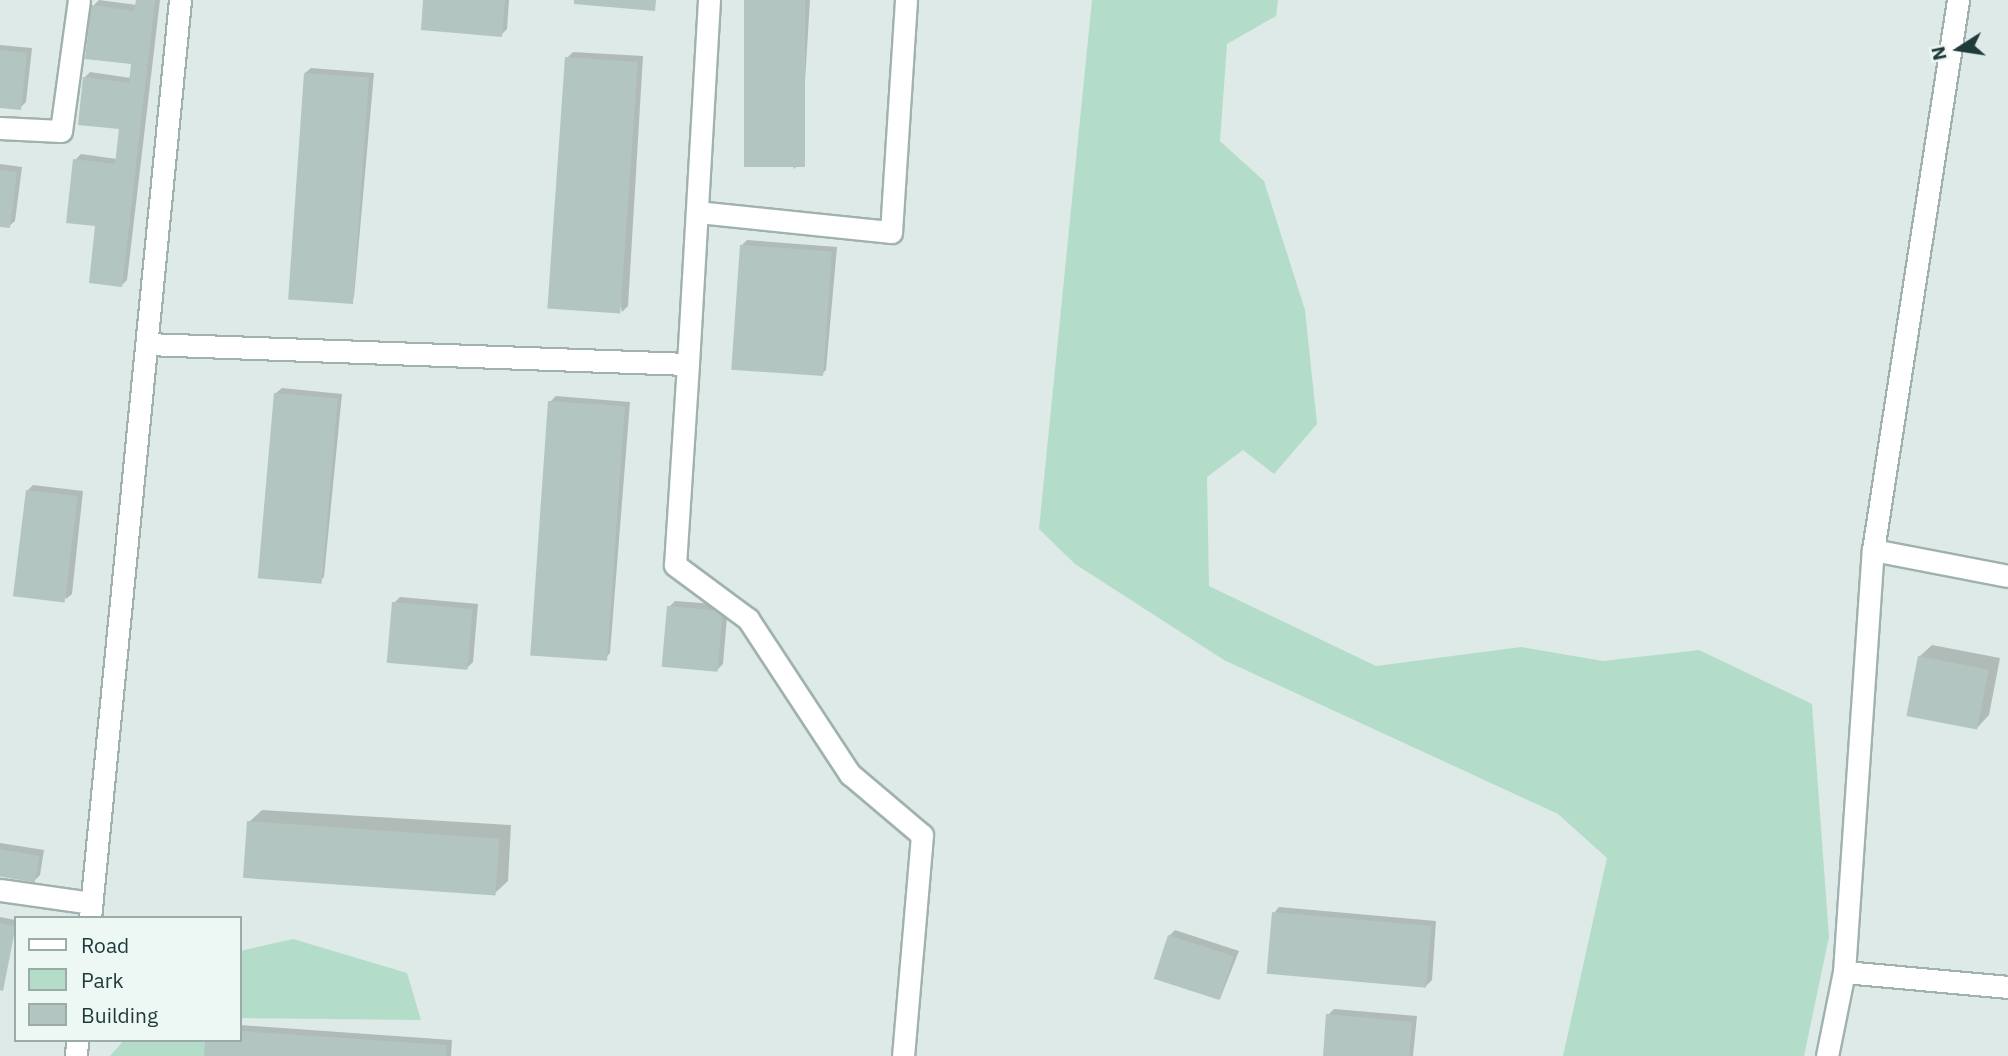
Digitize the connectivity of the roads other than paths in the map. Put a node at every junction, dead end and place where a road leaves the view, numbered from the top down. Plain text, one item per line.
1 (79, 0) edge
2 (180, 0) edge
3 (709, 0) edge
4 (906, 0) edge
5 (1958, 0) edge
6 (0, 128) edge
7 (697, 212) junction
8 (146, 344) junction
9 (688, 363) junction
10 (1873, 550) junction
11 (2008, 576) edge
12 (0, 890) edge
13 (90, 910) edge
14 (1844, 972) junction
15 (2008, 987) edge
16 (903, 1056) edge
17 (1827, 1056) edge

1 - 6 street
2 - 8 street
3 - 7 street
4 - 7 street
5 - 10 street
7 - 9 street
8 - 9 street
8 - 13 street
9 - 16 street
10 - 11 street
10 - 14 street
12 - 13 street
14 - 15 street
14 - 17 street

